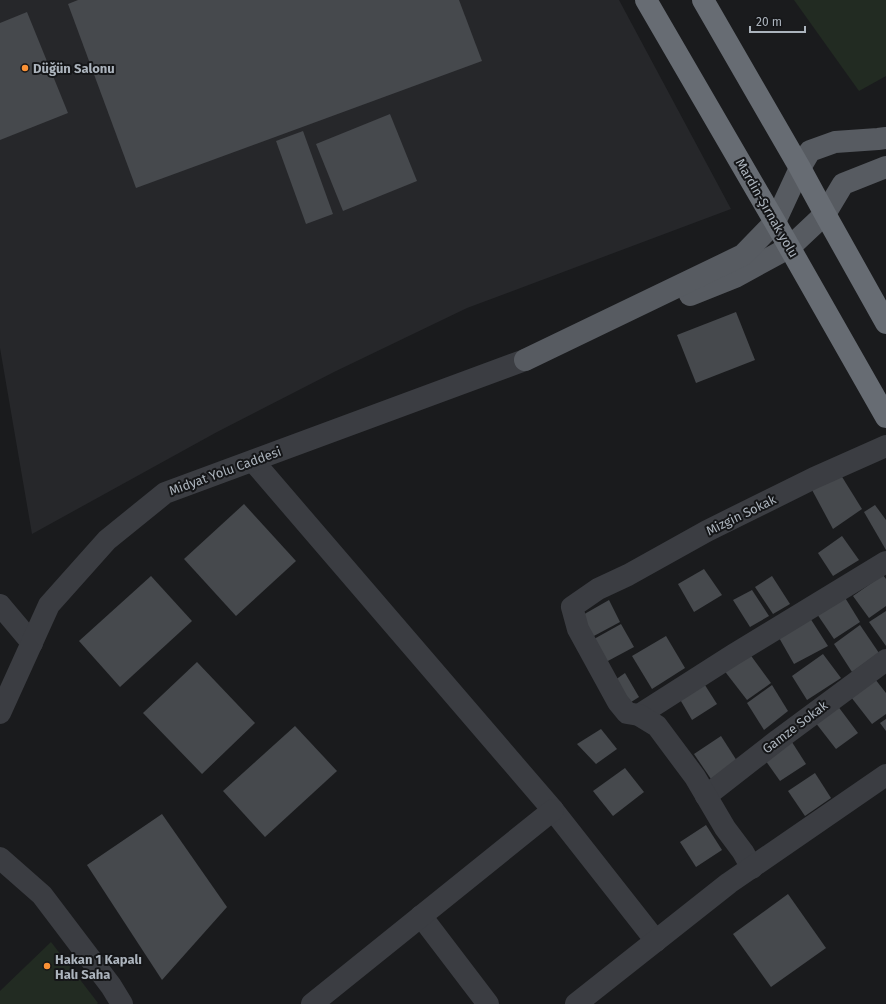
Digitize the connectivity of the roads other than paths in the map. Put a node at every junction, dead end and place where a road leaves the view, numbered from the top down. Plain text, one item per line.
1 (646, 0) edge
2 (703, 0) edge
3 (886, 138) edge
4 (886, 167) edge
5 (800, 168) junction
6 (825, 214) junction
7 (775, 222) junction
8 (790, 247) junction
9 (886, 323) edge
10 (526, 360) junction
11 (886, 417) edge
12 (886, 446) edge
13 (254, 461) junction
14 (886, 562) edge
15 (0, 605) edge
16 (32, 643) junction
17 (886, 660) edge
18 (0, 714) edge
19 (639, 716) junction
20 (886, 774) edge
21 (706, 796) junction
22 (553, 810) junction
23 (0, 858) edge
24 (752, 868) junction
25 (421, 916) junction
26 (656, 941) junction
27 (122, 1004) edge
28 (312, 1004) edge
29 (488, 1004) edge
30 (576, 1004) edge

1 - 7 highway, Mardin-Şırnak yolu
2 - 5 highway
3 - 5 main road
4 - 6 main road
5 - 6 highway
5 - 7 main road
6 - 8 main road
6 - 9 highway
7 - 8 highway, Mardin-Şırnak yolu
7 - 10 main road
8 - 10 main road
8 - 11 highway, Mardin-Şırnak yolu
10 - 13 street, Midyat Yolu Caddesi
12 - 19 street, Mizgin Sokak
13 - 16 street, Midyat Yolu Caddesi
13 - 22 street
14 - 19 street
15 - 16 street
16 - 18 street, Midyat Yolu Caddesi
17 - 21 street, Gamze Sokak
19 - 21 street
20 - 24 street
21 - 24 street
22 - 25 street
22 - 26 street
23 - 27 street
24 - 26 street
25 - 28 street
25 - 29 street
26 - 30 street

